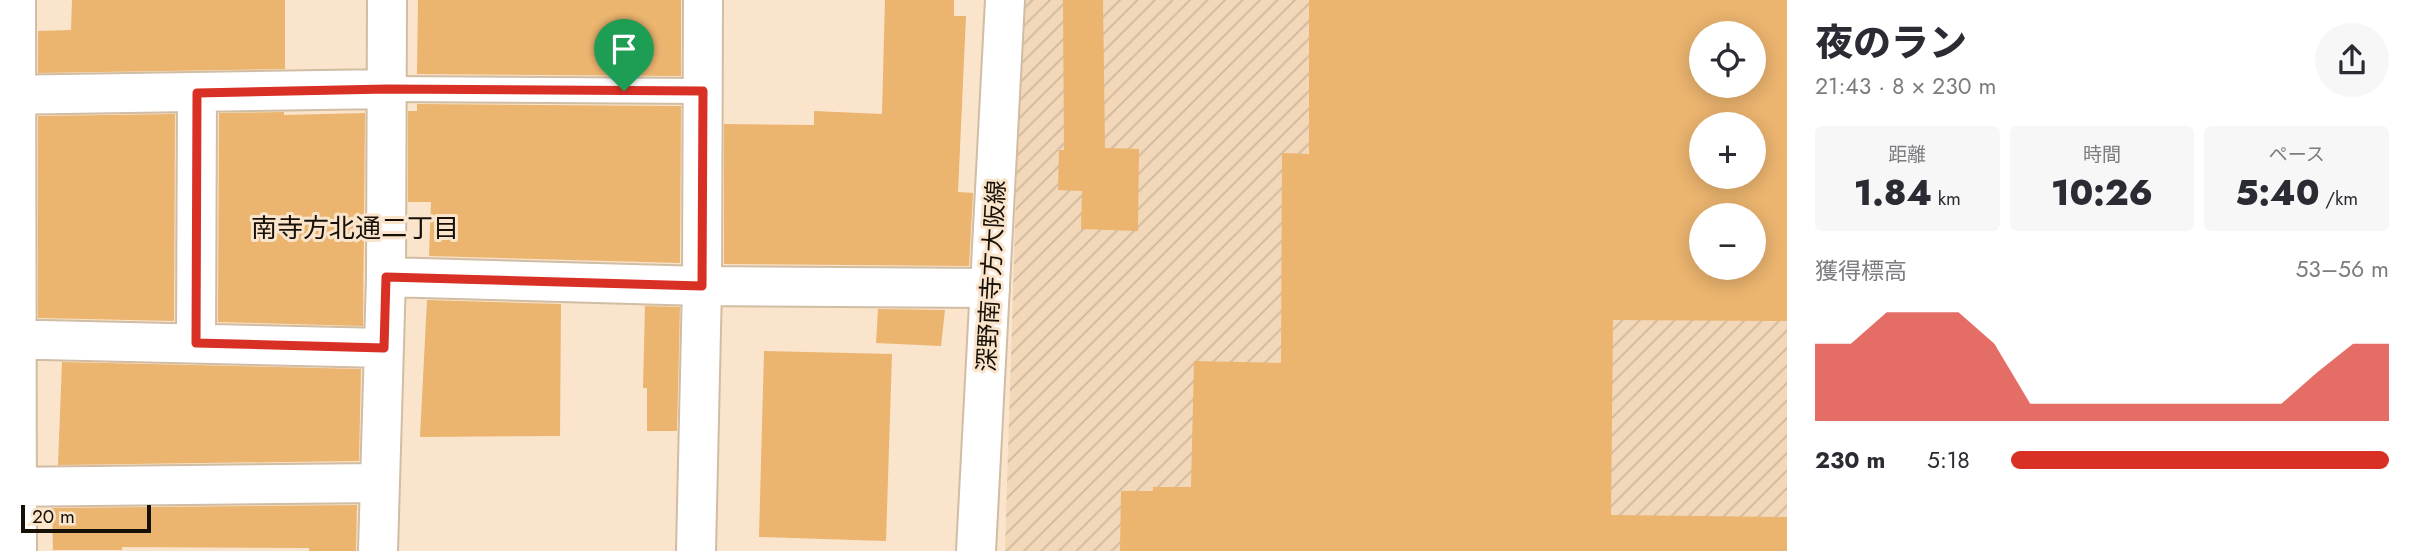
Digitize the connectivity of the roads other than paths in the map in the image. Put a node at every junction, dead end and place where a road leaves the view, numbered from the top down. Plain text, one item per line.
1 (16, 0) edge
2 (387, 0) edge
3 (703, 0) edge
4 (1005, 0) edge
5 (387, 89) junction
6 (703, 91) junction
7 (197, 93) junction
8 (8, 95) edge
9 (8, 204) edge
10 (386, 277) junction
11 (702, 286) junction
12 (990, 288) junction
13 (8, 339) edge
14 (196, 343) junction
15 (384, 348) junction
16 (380, 482) junction
17 (9, 487) edge
18 (17, 551) edge
19 (378, 551) edge
20 (696, 551) edge
21 (976, 551) edge

1 - 8 street
2 - 5 street
3 - 6 street
4 - 12 street, 深野南寺方大阪線
5 - 6 lane
5 - 7 street
5 - 10 street
6 - 11 street
7 - 8 street
7 - 14 street
8 - 9 street
9 - 13 street
10 - 11 street
10 - 15 street
11 - 12 street
11 - 20 street
12 - 21 street, 深野南寺方大阪線
13 - 14 street
13 - 17 street
14 - 15 street
15 - 16 street
16 - 17 street
16 - 19 street
17 - 18 street

